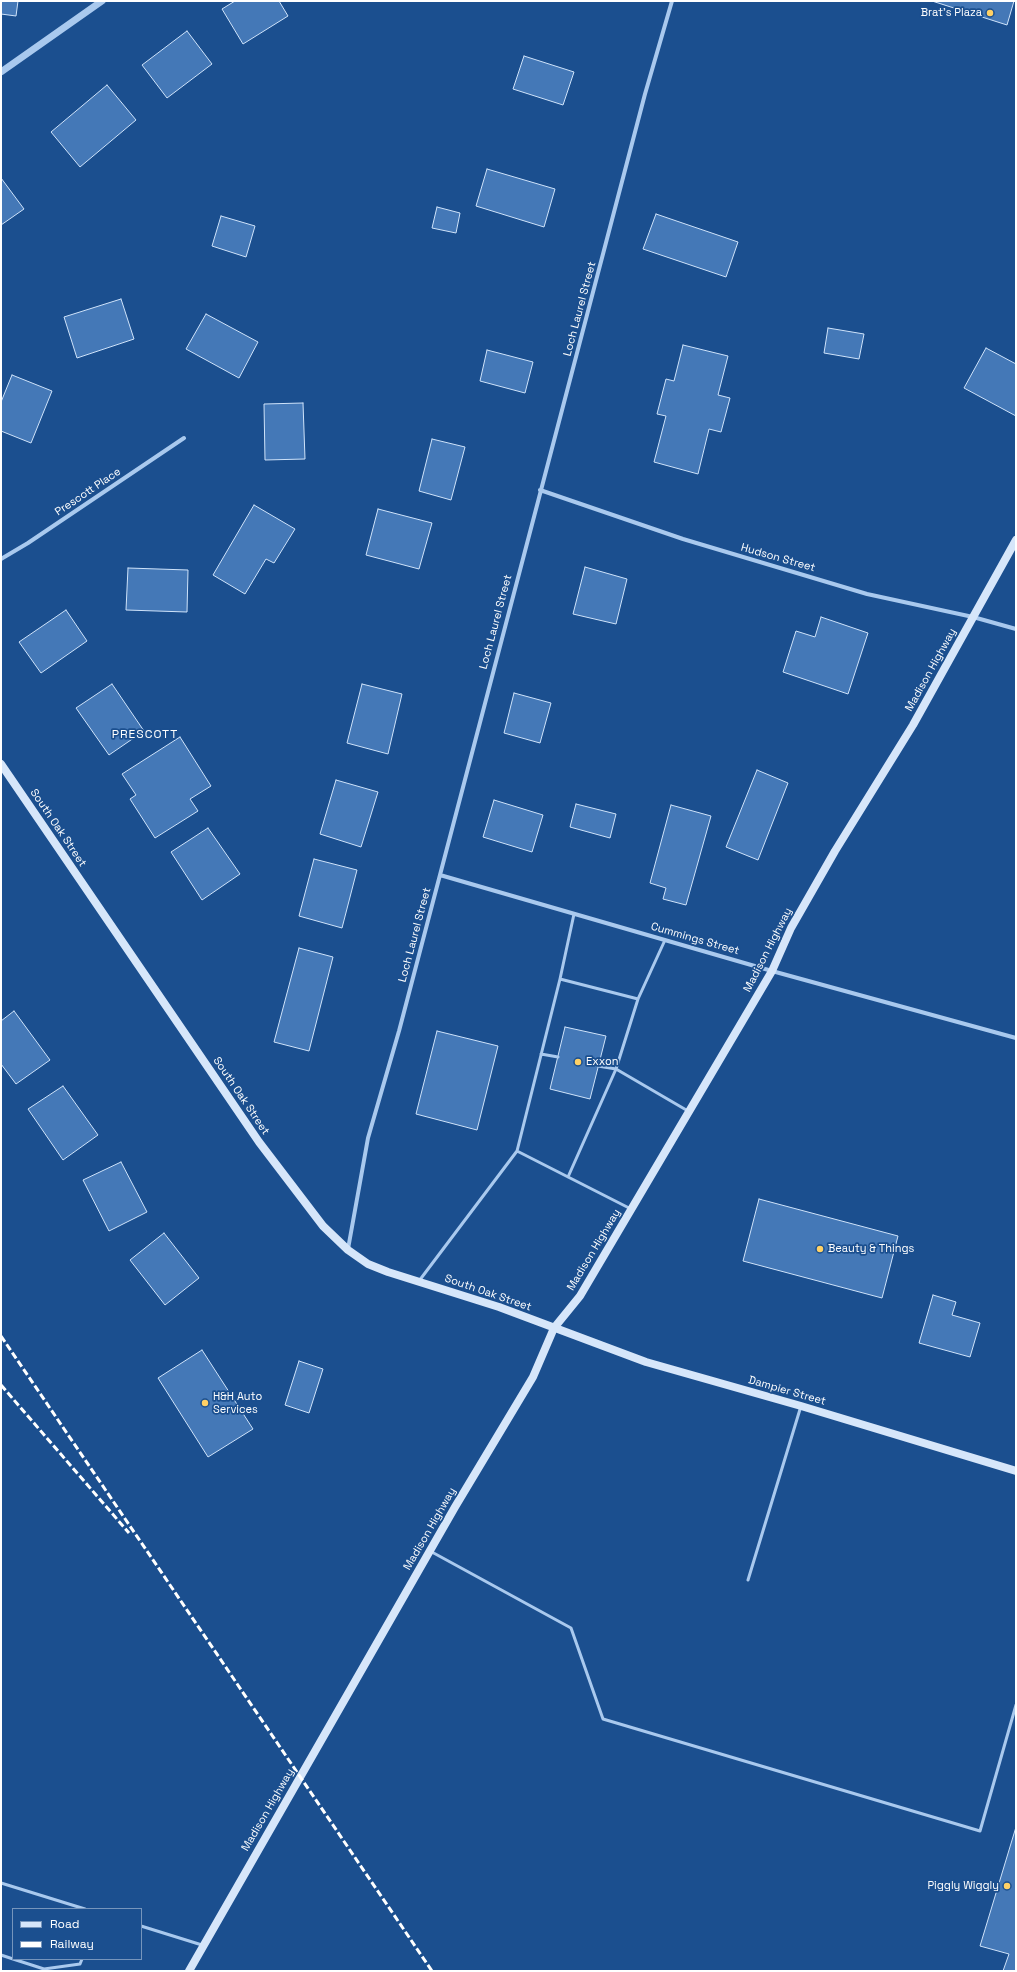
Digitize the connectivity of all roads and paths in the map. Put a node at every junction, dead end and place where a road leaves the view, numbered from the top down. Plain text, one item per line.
1 (102, 1) edge
2 (672, 1) edge
3 (1, 72) edge
4 (184, 438) dead end
5 (540, 490) junction
6 (1016, 540) edge
7 (1, 558) edge
8 (973, 617) junction
9 (1016, 629) edge
10 (1, 764) edge
11 (440, 875) junction
12 (574, 914) junction
13 (665, 940) junction
14 (772, 971) junction
15 (560, 979) junction
16 (638, 999) junction
17 (1016, 1038) edge
18 (541, 1054) junction
19 (558, 1057) dead end
20 (598, 1066) dead end
21 (616, 1069) junction
22 (689, 1112) junction
23 (517, 1151) junction
24 (568, 1177) junction
25 (631, 1209) junction
26 (348, 1250) junction
27 (419, 1282) junction
28 (554, 1328) junction
29 (801, 1406) junction
30 (1016, 1471) edge
31 (430, 1551) junction
32 (748, 1580) dead end
33 (1016, 1705) edge
34 (1, 1883) edge
35 (82, 1908) edge
36 (142, 1926) edge
37 (204, 1946) junction
38 (1, 1955) edge
39 (12, 1959) edge
40 (16, 1960) edge
41 (82, 1960) edge
42 (44, 1970) edge
43 (189, 1971) edge

1 - 3 street
2 - 5 street, Loch Laurel Street
4 - 7 street, Prescott Place
5 - 8 street, Hudson Street
5 - 11 street, Loch Laurel Street
6 - 8 main road, Madison Highway
8 - 9 street, Hudson Street
8 - 14 main road, Madison Highway
10 - 26 main road, South Oak Street
11 - 12 street, Cummings Street
11 - 26 street, Loch Laurel Street
12 - 13 street, Cummings Street
12 - 15 lane
13 - 14 street, Cummings Street
13 - 16 lane
14 - 17 street, Cummings Street
14 - 22 main road, Madison Highway
15 - 16 lane
15 - 18 lane
16 - 21 lane
18 - 19 lane
18 - 23 lane
20 - 21 lane
21 - 22 lane
21 - 24 lane
22 - 25 main road, Madison Highway
23 - 24 lane
23 - 27 lane
24 - 25 lane
25 - 28 main road, Madison Highway
26 - 27 main road, South Oak Street
27 - 28 main road, South Oak Street
28 - 29 main road, Dampier Street
28 - 31 main road, Madison Highway
29 - 30 main road, Dampier Street
29 - 32 lane
31 - 33 lane
31 - 37 main road, Madison Highway
34 - 35 lane
36 - 37 lane
37 - 43 main road, Madison Highway
38 - 39 lane
40 - 42 lane
41 - 42 lane

